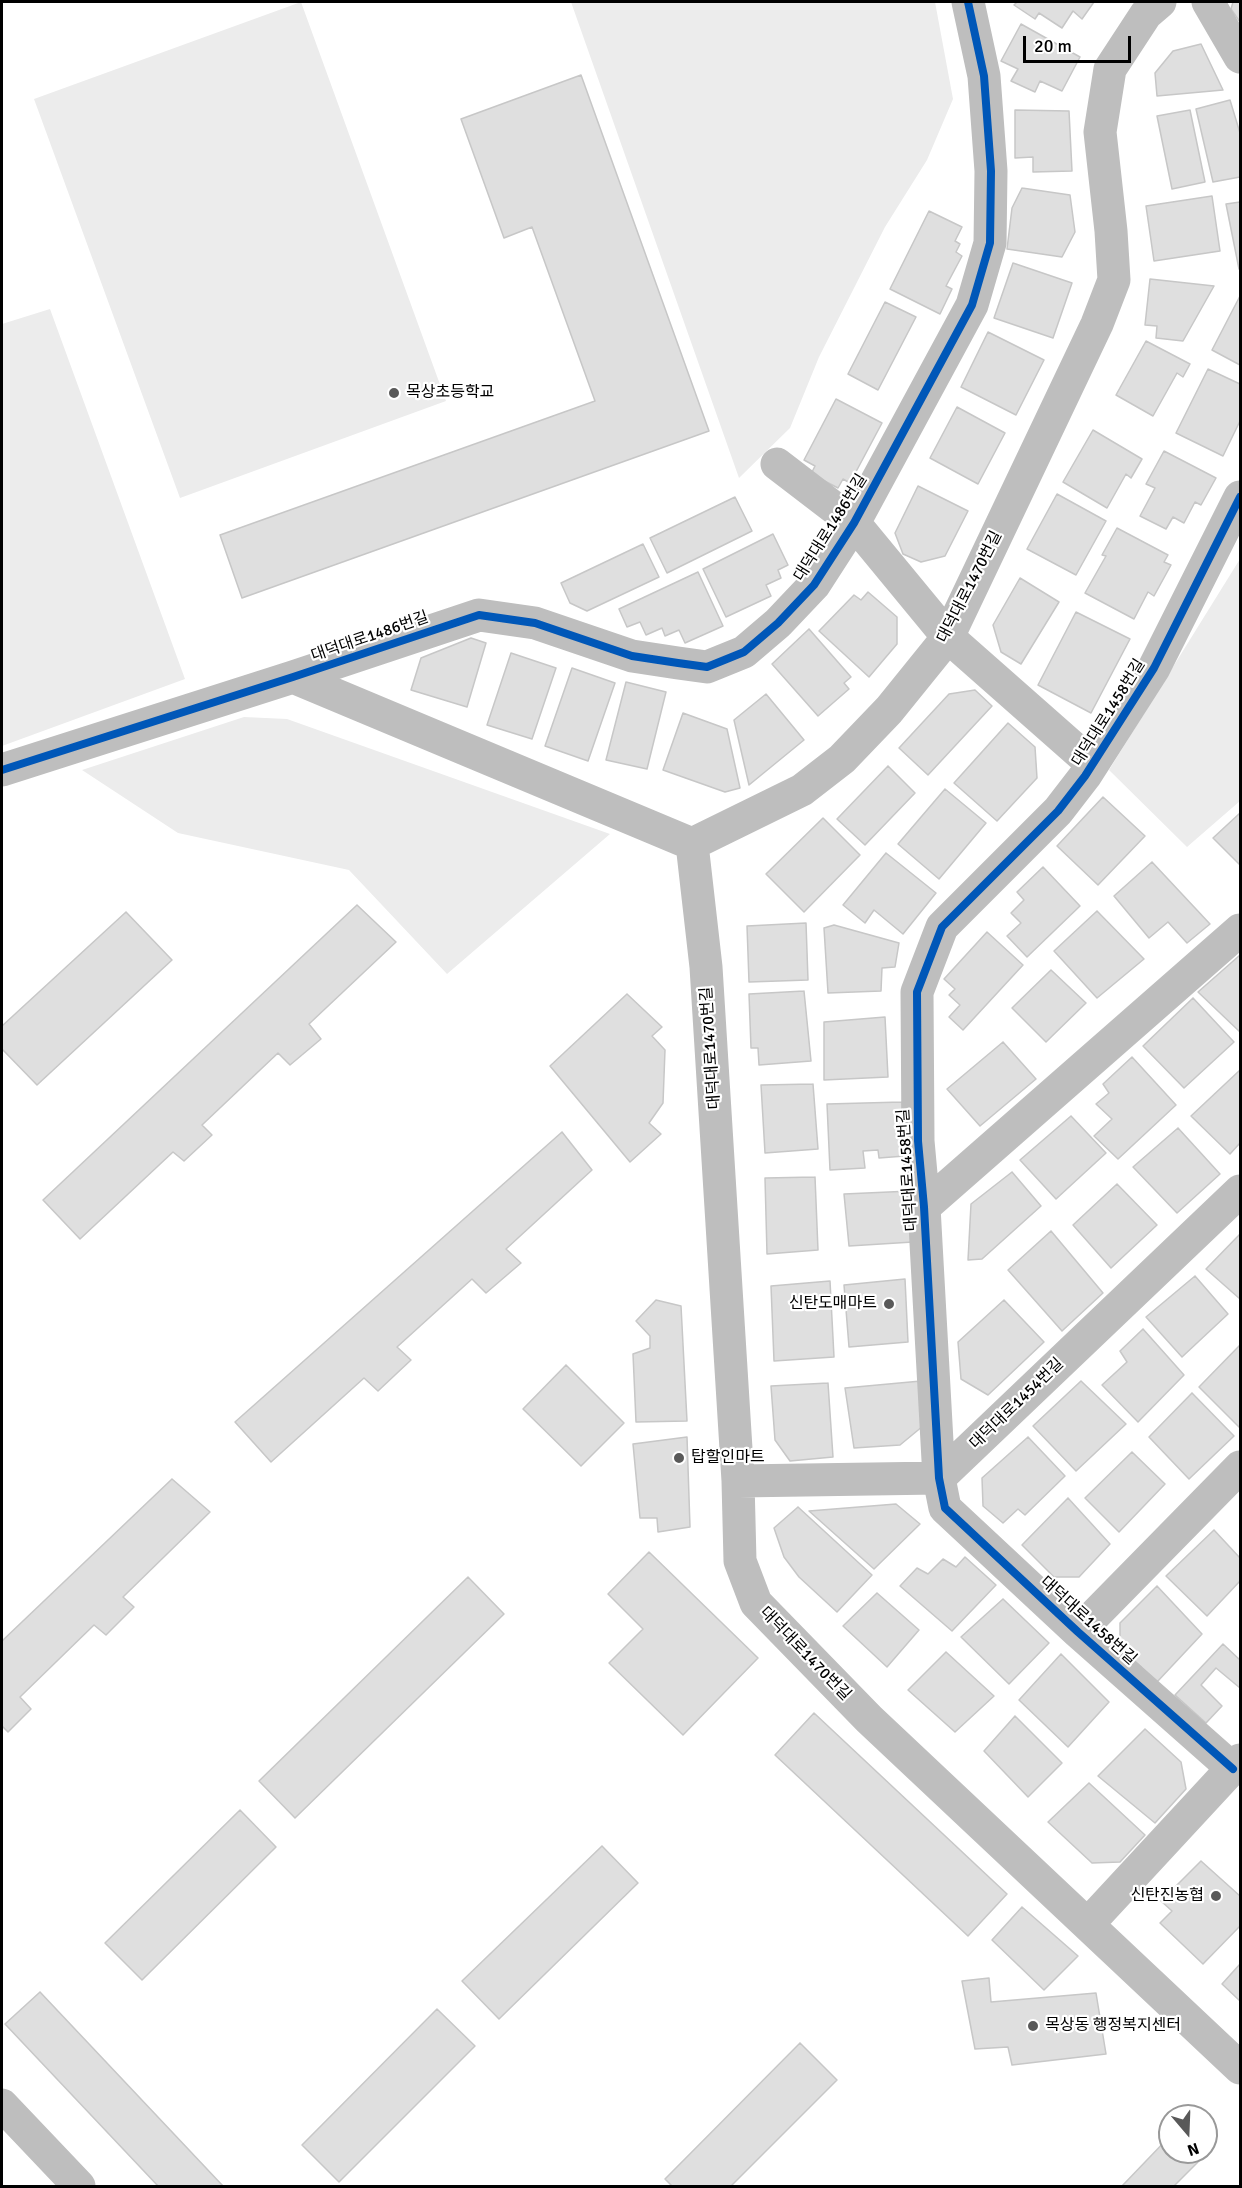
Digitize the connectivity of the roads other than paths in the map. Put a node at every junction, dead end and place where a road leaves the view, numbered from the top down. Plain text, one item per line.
1 (968, 2) edge
2 (1160, 2) edge
3 (1208, 2) edge
4 (1240, 57) edge
5 (777, 465) dead end
6 (1240, 497) edge
7 (854, 523) junction
8 (948, 637) junction
9 (293, 677) junction
10 (1092, 764) junction
11 (2, 770) edge
12 (692, 844) junction
13 (1240, 930) edge
14 (1240, 1191) edge
15 (924, 1207) junction
16 (1240, 1467) edge
17 (939, 1478) junction
18 (738, 1481) junction
19 (1078, 1632) junction
20 (1237, 1764) edge
21 (1088, 1924) junction
22 (1240, 2068) edge
23 (2, 2105) edge
24 (79, 2187) edge

1 - 7 street, 대덕대로1486번길
2 - 8 street, 대덕대로1470번길
3 - 4 street
5 - 7 street
6 - 10 street, 대덕대로1458번길
7 - 8 street
7 - 9 street, 대덕대로1486번길
8 - 10 street
8 - 12 street, 대덕대로1470번길
9 - 11 street, 대덕대로1486번길
9 - 12 street
10 - 15 street, 대덕대로1458번길
12 - 18 street, 대덕대로1470번길
13 - 15 street
14 - 17 street, 대덕대로1454번길
15 - 17 street, 대덕대로1458번길
16 - 19 street
17 - 18 street
17 - 19 street, 대덕대로1458번길
18 - 21 street, 대덕대로1470번길
19 - 20 street, 대덕대로1458번길
20 - 21 street
21 - 22 street, 대덕대로1470번길
23 - 24 street

